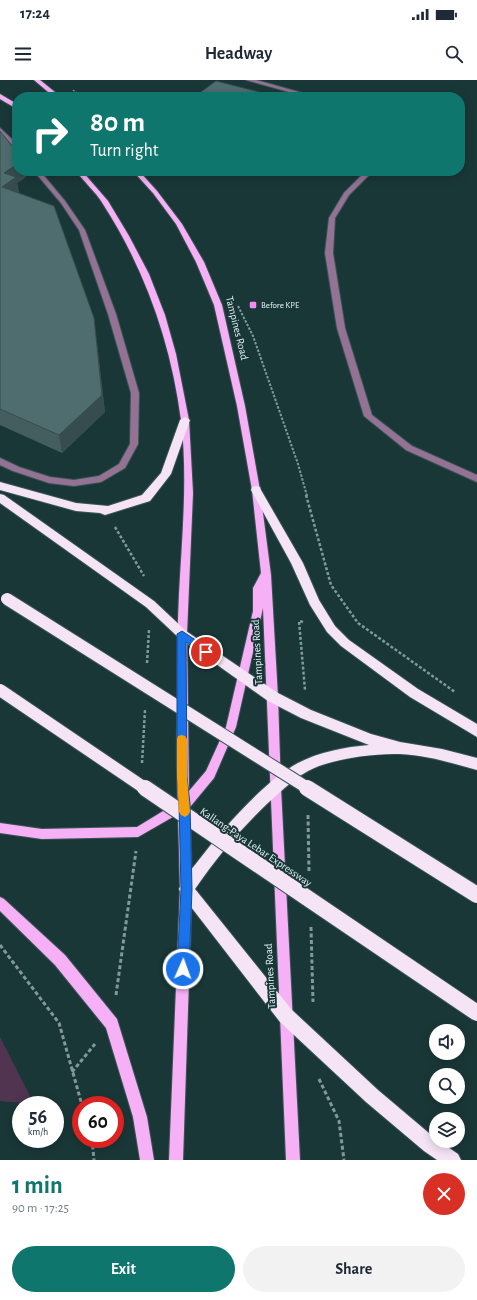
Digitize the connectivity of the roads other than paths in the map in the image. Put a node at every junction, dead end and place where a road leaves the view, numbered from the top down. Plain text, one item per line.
1 (37, 80) edge
2 (249, 80) edge
3 (52, 92) edge
4 (295, 92) edge
5 (0, 96) edge
6 (12, 104) edge
7 (0, 130) edge
8 (12, 143) edge
9 (41, 176) edge
10 (83, 176) edge
11 (141, 176) edge
12 (365, 176) edge
13 (185, 420) junction
14 (0, 461) edge
15 (477, 479) edge
16 (0, 486) edge
17 (256, 490) junction
18 (0, 498) edge
19 (266, 575) junction
20 (0, 594) edge
21 (182, 634) junction
22 (243, 677) junction
23 (0, 690) edge
24 (273, 696) junction
25 (477, 731) edge
26 (400, 748) junction
27 (477, 764) edge
28 (275, 788) junction
29 (184, 804) junction
30 (0, 828) edge
31 (186, 889) junction
32 (477, 895) edge
33 (0, 903) edge
34 (477, 1013) edge
35 (286, 1016) junction
36 (147, 1160) edge
37 (176, 1160) edge
38 (293, 1160) edge
39 (452, 1160) edge

1 - 3 main road
2 - 4 lane
5 - 6 main road
7 - 8 lane
9 - 14 lane
10 - 13 main road
11 - 17 main road, Tampines Road
12 - 15 lane
13 - 16 highway
13 - 21 main road
17 - 19 main road, Tampines Road
17 - 25 highway
18 - 21 highway
19 - 22 main road
19 - 24 main road, Tampines Road
20 - 32 highway, bridge
21 - 22 highway
21 - 29 main road
22 - 24 highway
22 - 29 main road
23 - 34 highway, Kallang-Paya Lebar Expressway, bridge
24 - 26 highway
24 - 28 main road, Tampines Road
26 - 27 highway
26 - 28 highway
28 - 31 highway
28 - 35 main road, Tampines Road
29 - 30 main road
29 - 31 main road
31 - 35 highway
31 - 37 main road
33 - 36 main road
35 - 38 main road, Tampines Road
35 - 39 highway

